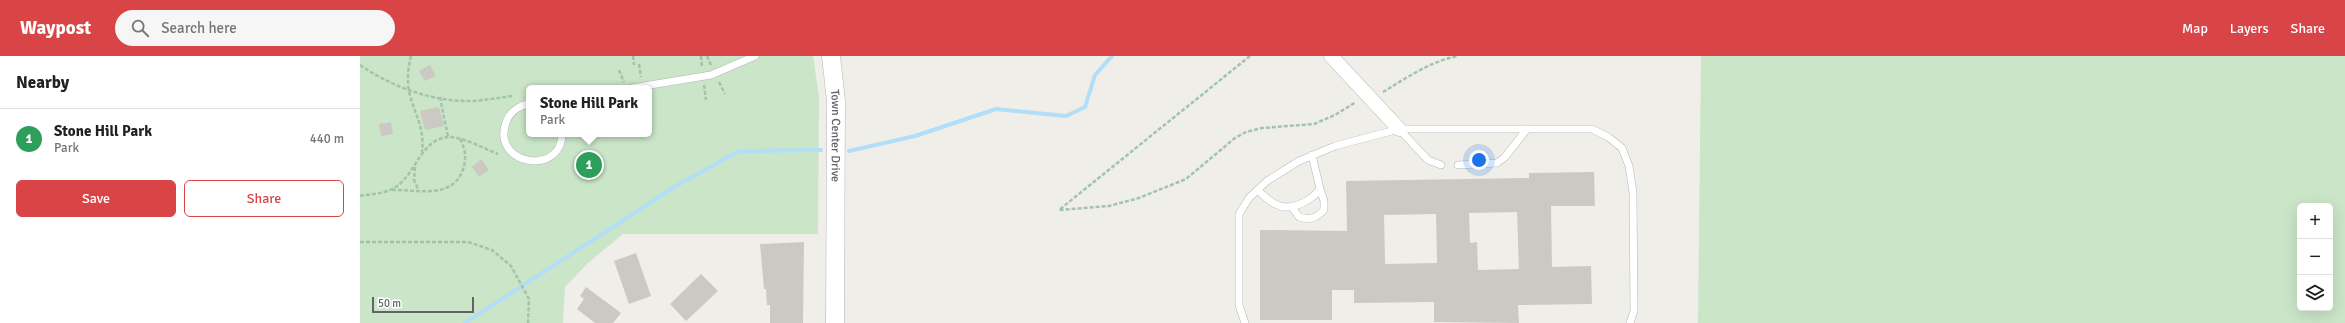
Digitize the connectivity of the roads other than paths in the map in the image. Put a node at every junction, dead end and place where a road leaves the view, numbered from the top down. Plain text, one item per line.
1 (755, 56) edge
2 (831, 56) edge
3 (1331, 56) edge
4 (650, 85) edge
5 (526, 105) edge
6 (1399, 129) junction
7 (1527, 129) junction
8 (561, 137) edge
9 (1312, 156) junction
10 (1441, 165) dead end
11 (1458, 165) dead end
12 (1320, 189) junction
13 (1257, 190) junction
14 (1292, 207) junction
15 (835, 323) edge
16 (1245, 323) edge
17 (1630, 323) edge

1 - 4 lane
2 - 15 street, Town Center Drive
3 - 6 street
5 - 8 lane
6 - 7 lane
6 - 9 lane
6 - 10 lane
7 - 11 lane
7 - 17 lane
9 - 12 lane
9 - 13 lane
12 - 14 lane
12 - 14 lane
13 - 14 lane
13 - 16 lane

